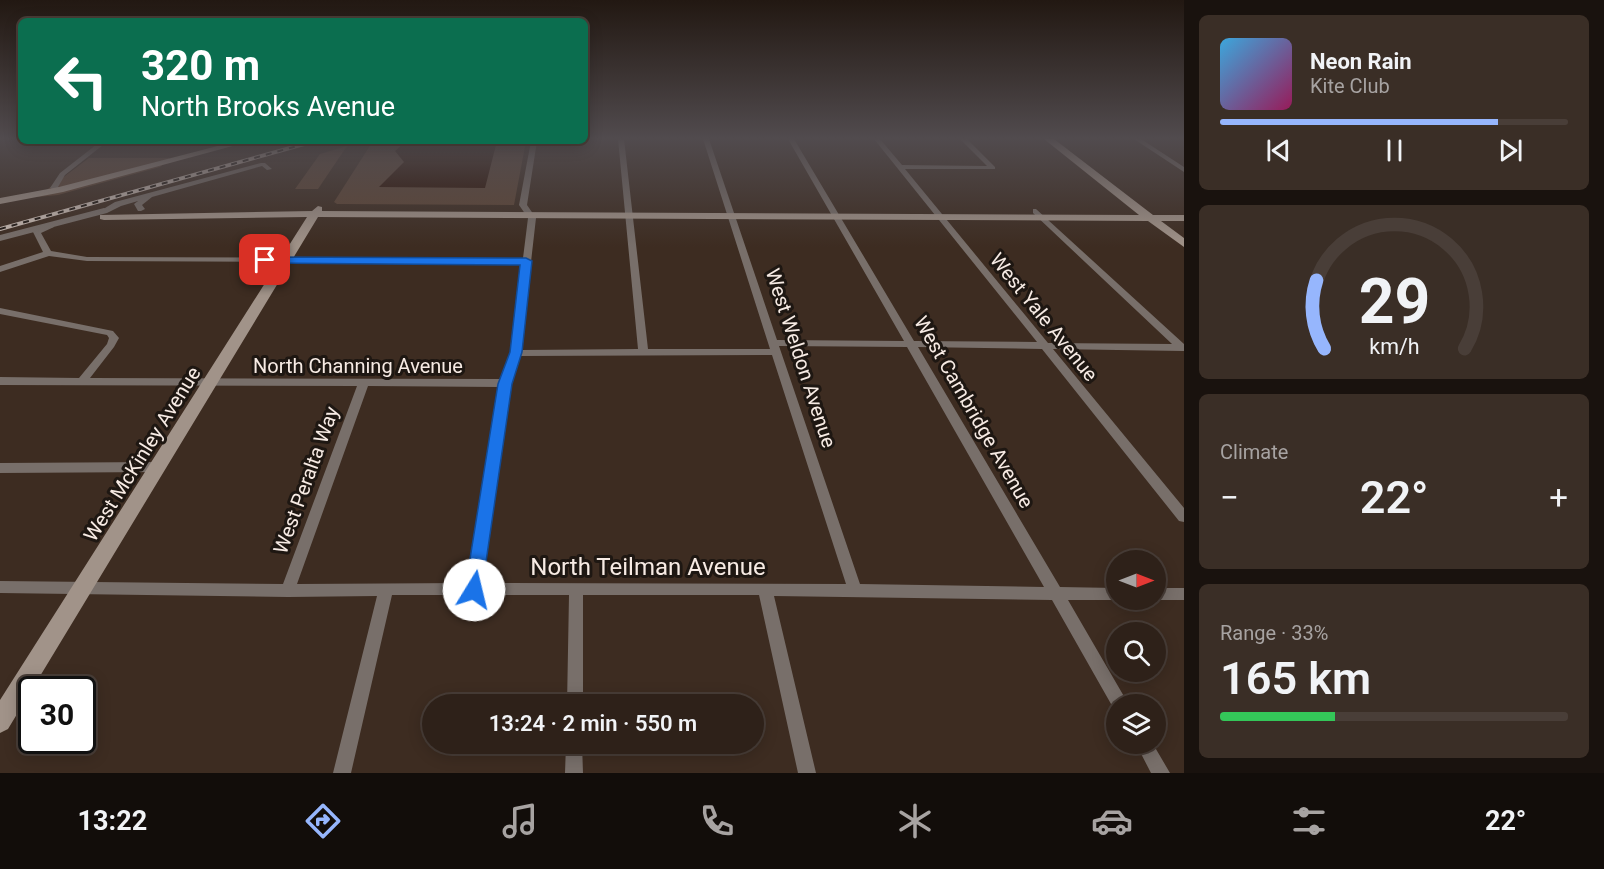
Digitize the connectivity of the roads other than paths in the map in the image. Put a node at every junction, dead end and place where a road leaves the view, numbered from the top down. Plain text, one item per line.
1 (61, 175) edge
2 (116, 175) edge
3 (224, 175) edge
4 (528, 175) edge
5 (624, 175) edge
6 (718, 175) edge
7 (812, 175) edge
8 (905, 175) edge
9 (1095, 175) edge
10 (58, 190) junction
11 (151, 196) junction
12 (0, 201) edge
13 (317, 211) junction
14 (146, 212) junction
15 (191, 212) junction
16 (528, 212) junction
17 (628, 212) junction
18 (1184, 212) edge
19 (731, 213) junction
20 (834, 213) junction
21 (935, 213) junction
22 (92, 214) junction
23 (104, 214) junction
24 (1039, 214) junction
25 (1146, 215) junction
26 (1184, 218) edge
27 (37, 232) junction
28 (0, 238) edge
29 (0, 243) edge
30 (1184, 243) edge
31 (48, 253) junction
32 (286, 260) junction
33 (526, 261) junction
34 (0, 268) edge
35 (0, 311) edge
36 (910, 344) junction
37 (1044, 345) junction
38 (776, 348) junction
39 (1182, 348) edge
40 (516, 352) junction
41 (643, 352) junction
42 (0, 381) edge
43 (82, 381) junction
44 (210, 382) junction
45 (363, 384) junction
46 (505, 384) junction
47 (158, 467) junction
48 (0, 468) edge
49 (1184, 517) edge
50 (0, 587) edge
51 (84, 587) junction
52 (576, 588) junction
53 (765, 588) junction
54 (386, 589) junction
55 (474, 590) junction
56 (855, 590) junction
57 (288, 591) junction
58 (1056, 594) junction
59 (1106, 594) edge
60 (1166, 594) edge
61 (1184, 594) edge
62 (575, 694) edge
63 (1115, 694) edge
64 (0, 721) edge
65 (574, 754) edge
66 (1150, 754) edge
67 (342, 773) edge
68 (574, 773) edge
69 (807, 773) edge
70 (1161, 773) edge

1 - 10 street
2 - 10 main road
3 - 11 street
4 - 16 street
5 - 17 street
6 - 19 street, West Weldon Avenue
7 - 20 street, West Cambridge Avenue
8 - 21 street, West Yale Avenue
9 - 25 main road
10 - 12 main road
11 - 14 street
11 - 23 street
13 - 15 main road
13 - 15 main road
13 - 16 main road
13 - 32 main road, West McKinley Avenue
14 - 15 main road
14 - 23 main road
16 - 17 main road
16 - 33 street
17 - 19 main road
17 - 41 street
18 - 25 main road
19 - 20 main road
19 - 38 street, West Weldon Avenue
20 - 21 main road
20 - 36 street, West Cambridge Avenue
21 - 24 main road
21 - 37 street, West Yale Avenue
22 - 23 street
22 - 27 street
22 - 28 street
23 - 27 street
24 - 25 main road
24 - 39 street
25 - 26 main road
25 - 30 main road
27 - 29 street
27 - 31 street
31 - 32 street
31 - 34 street
32 - 33 street
32 - 44 main road, West McKinley Avenue
33 - 40 street
35 - 43 street
36 - 37 street
36 - 38 street
36 - 58 street, West Cambridge Avenue
37 - 39 street
37 - 49 street, West Yale Avenue
38 - 41 street
38 - 56 street, West Weldon Avenue
40 - 41 street
40 - 46 street
42 - 43 street, North Channing Avenue
43 - 44 street, North Channing Avenue
44 - 45 street, North Channing Avenue
44 - 47 main road, West McKinley Avenue
45 - 46 street, North Channing Avenue
45 - 57 street, West Peralta Way
46 - 55 street
47 - 48 street
47 - 51 main road, West McKinley Avenue
50 - 51 street, North Teilman Avenue
51 - 57 street, North Teilman Avenue
51 - 64 main road, West McKinley Avenue
52 - 53 street, North Teilman Avenue
52 - 55 street, North Teilman Avenue
52 - 62 street
53 - 56 street, North Teilman Avenue
53 - 69 street
54 - 55 street, North Teilman Avenue
54 - 57 street, North Teilman Avenue
54 - 67 street
56 - 58 street, North Teilman Avenue
58 - 59 street, North Teilman Avenue
58 - 63 street, West Cambridge Avenue
60 - 61 street
65 - 68 street
66 - 70 street

